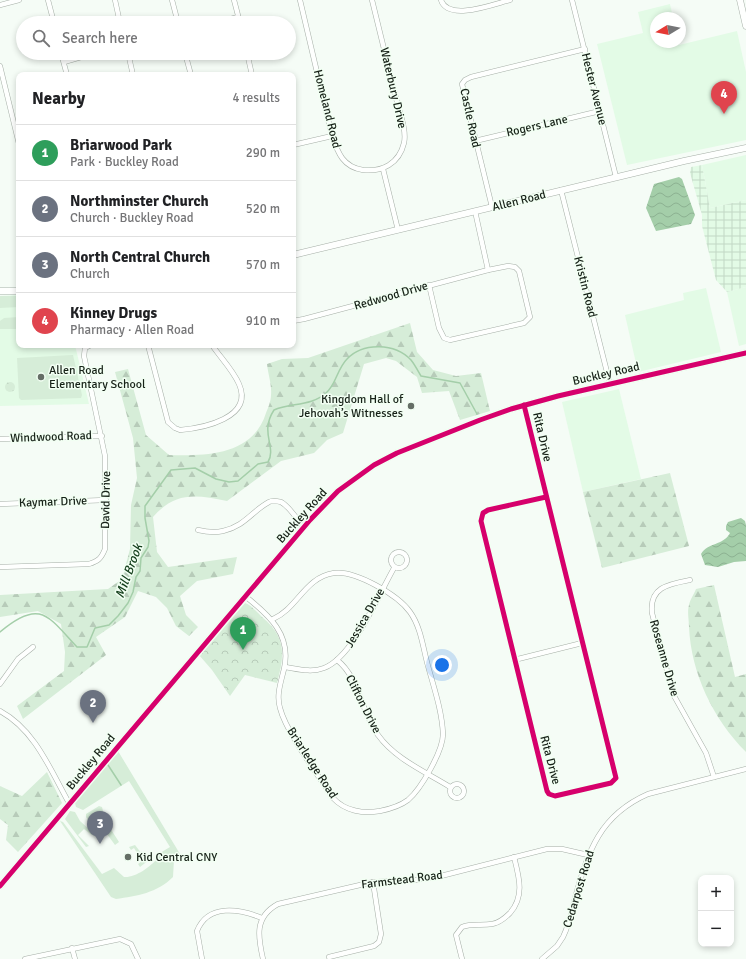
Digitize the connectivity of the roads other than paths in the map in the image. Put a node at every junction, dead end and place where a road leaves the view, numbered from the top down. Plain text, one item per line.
1 (19, 0) edge
2 (48, 0) edge
3 (115, 0) edge
4 (172, 0) edge
5 (234, 0) edge
6 (300, 0) edge
7 (372, 0) edge
8 (441, 0) edge
9 (510, 0) edge
10 (572, 0) edge
11 (740, 0) edge
12 (0, 5) edge
13 (52, 16) edge
14 (118, 16) edge
15 (176, 16) edge
16 (238, 16) edge
17 (746, 26) edge
18 (585, 49) junction
19 (71, 60) edge
20 (130, 60) edge
21 (187, 60) edge
22 (249, 60) edge
23 (64, 62) joint
24 (0, 66) edge
25 (66, 72) edge
26 (132, 72) edge
27 (190, 72) edge
28 (251, 72) edge
29 (600, 111) junction
30 (16, 132) edge
31 (332, 136) junction
32 (475, 141) junction
33 (296, 144) edge
34 (746, 148) edge
35 (383, 169) junction
36 (616, 177) junction
37 (560, 190) junction
38 (492, 207) junction
39 (475, 211) junction
40 (398, 230) junction
41 (296, 255) edge
42 (488, 270) junction
43 (429, 285) junction
44 (0, 291) edge
45 (16, 291) edge
46 (296, 320) edge
47 (85, 348) edge
48 (149, 348) edge
49 (214, 348) edge
50 (746, 353) edge
51 (610, 384) junction
52 (524, 405) junction
53 (102, 436) junction
54 (0, 439) edge
55 (546, 496) junction
56 (106, 500) junction
57 (0, 504) edge
58 (303, 527) junction
59 (198, 530) dead end
60 (0, 566) edge
61 (394, 568) dead end
62 (690, 580) dead end
63 (381, 590) junction
64 (245, 596) junction
65 (273, 620) junction
66 (582, 643) junction
67 (33, 647) dead end
68 (337, 660) junction
69 (514, 660) junction
70 (285, 667) junction
71 (0, 684) edge
72 (0, 712) edge
73 (746, 769) edge
74 (427, 773) junction
75 (714, 777) junction
76 (450, 787) dead end
77 (69, 803) junction
78 (588, 855) junction
79 (514, 857) junction
80 (373, 882) junction
81 (0, 886) edge
82 (262, 918) junction
83 (72, 948) junction
84 (329, 957) dead end
85 (25, 959) edge
86 (75, 959) edge
87 (138, 959) edge
88 (202, 959) edge
89 (264, 959) edge
90 (462, 959) edge
91 (543, 959) edge

1 - 12 street
2 - 13 street
3 - 14 street
4 - 15 street
5 - 16 street
6 - 31 street, Homeland Road
7 - 35 street, Waterbury Drive
8 - 9 street
10 - 18 street, Hester Avenue
11 - 17 street
18 - 29 street, Hester Avenue
18 - 32 street, Castle Road
19 - 23 street
20 - 26 street
21 - 27 street
22 - 28 street
23 - 25 street
24 - 30 street
29 - 32 street, Rogers Lane
29 - 36 street, Hester Avenue
31 - 33 street
31 - 35 street, Homeland Road
32 - 38 street, Castle Road
34 - 36 street, Allen Road
35 - 40 street
36 - 37 street, Allen Road
37 - 38 street, Allen Road
37 - 51 street, Kristin Road
38 - 39 street, Allen Road
39 - 40 street, Allen Road
39 - 42 street
40 - 41 street, Allen Road
42 - 43 street, Redwood Drive
42 - 43 street, Redwood Drive
43 - 46 street, Redwood Drive
44 - 45 street
47 - 53 street, David Drive
48 - 49 street
50 - 51 street, Buckley Road
51 - 52 street, Buckley Road
52 - 55 street, Rita Drive
52 - 58 street, Buckley Road
53 - 54 street, Windwood Road
53 - 56 street, David Drive
55 - 66 street, Rita Drive
55 - 69 street, Rita Drive
56 - 57 street, Kaymar Drive
56 - 60 street, David Drive
58 - 59 street
58 - 64 street, Buckley Road
61 - 63 street, Jessica Drive
62 - 75 street, Roseanne Drive
63 - 65 street, Briarledge Road
63 - 68 street, Jessica Drive
63 - 74 street, Briarledge Road
64 - 65 street, Briarledge Road
64 - 77 street, Buckley Road
65 - 70 street, Briarledge Road
66 - 69 street
66 - 69 street, Rita Drive
67 - 71 street
68 - 70 street, Jessica Drive
68 - 74 street, Clifton Drive
70 - 74 street, Briarledge Road
72 - 77 street
73 - 75 street, Cedarpost Road
74 - 76 street, Clifton Drive
75 - 78 street, Cedarpost Road
77 - 81 street, Buckley Road
78 - 79 street, Farmstead Road
78 - 91 street, Cedarpost Road
79 - 80 street, Farmstead Road
79 - 90 street
80 - 82 street, Farmstead Road
80 - 84 street
82 - 88 street
82 - 89 street
83 - 85 street
83 - 86 street
83 - 87 street

